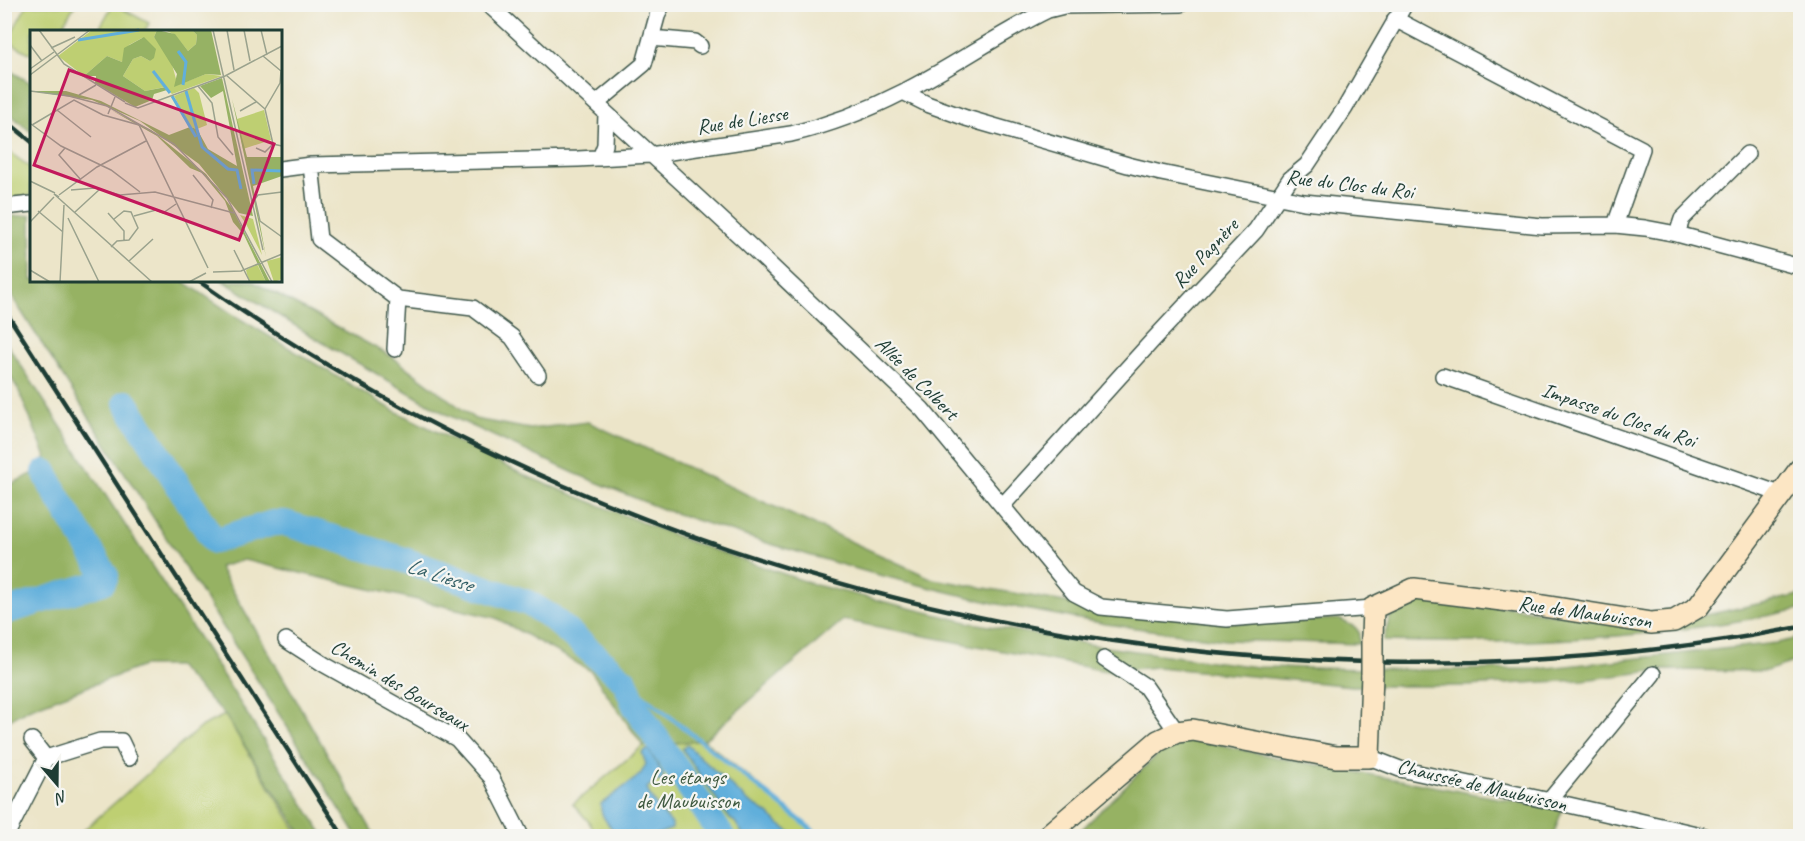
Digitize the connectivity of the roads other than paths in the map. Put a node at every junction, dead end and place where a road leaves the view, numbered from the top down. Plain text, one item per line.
1 (488, 4) edge
2 (663, 4) edge
3 (1181, 4) edge
4 (1405, 4) edge
5 (1395, 19) junction
6 (651, 38) junction
7 (700, 46) dead end
8 (903, 92) junction
9 (602, 108) junction
10 (1747, 154) dead end
11 (650, 155) junction
12 (600, 158) junction
13 (311, 165) junction
14 (282, 170) edge
15 (1278, 197) junction
16 (30, 204) edge
17 (4, 207) edge
18 (1615, 225) junction
19 (1677, 234) junction
20 (1800, 267) edge
21 (398, 299) junction
22 (395, 349) dead end
23 (538, 375) dead end
24 (1443, 376) dead end
25 (1800, 469) edge
26 (1780, 494) junction
27 (1003, 506) junction
28 (1374, 608) junction
29 (286, 640) dead end
30 (1104, 659) dead end
31 (1653, 674) dead end
32 (1178, 732) junction
33 (32, 740) dead end
34 (1369, 757) junction
35 (46, 758) junction
36 (129, 758) dead end
37 (1549, 801) junction
38 (6, 837) edge
39 (521, 837) edge
40 (1047, 837) edge
41 (1705, 837) edge

1 - 9 street, Allée de Colbert
2 - 6 street
3 - 8 street, Rue de Liesse
4 - 5 street, Rue Pagnère
5 - 15 street, Rue Pagnère
5 - 18 street
6 - 7 street
6 - 9 street
8 - 11 street, Rue de Liesse
8 - 15 street, Rue du Clos du Roi
9 - 11 street, Allée de Colbert
9 - 12 street
10 - 19 street
11 - 12 street, Rue de Liesse
11 - 27 street, Allée de Colbert
12 - 13 street, Rue de Liesse
13 - 14 street, Rue de Liesse
13 - 21 street
15 - 18 street, Rue du Clos du Roi
15 - 27 street, Rue Pagnère
16 - 17 street
18 - 19 street, Rue du Clos du Roi
19 - 20 street, Rue du Clos du Roi
21 - 22 street
21 - 23 street
24 - 26 street, Impasse du Clos du Roi
25 - 26 street, Rue de Maubuisson
26 - 28 street, Rue de Maubuisson
27 - 28 street, Allée de Colbert
28 - 34 street, Chaussée de Maubuisson, bridge
29 - 39 street, Chemin des Bourseaux
30 - 32 street
31 - 37 street
32 - 34 street
32 - 40 street
33 - 35 street
34 - 37 street, Chaussée de Maubuisson
35 - 36 street
35 - 38 street
37 - 41 street, Chaussée de Maubuisson

